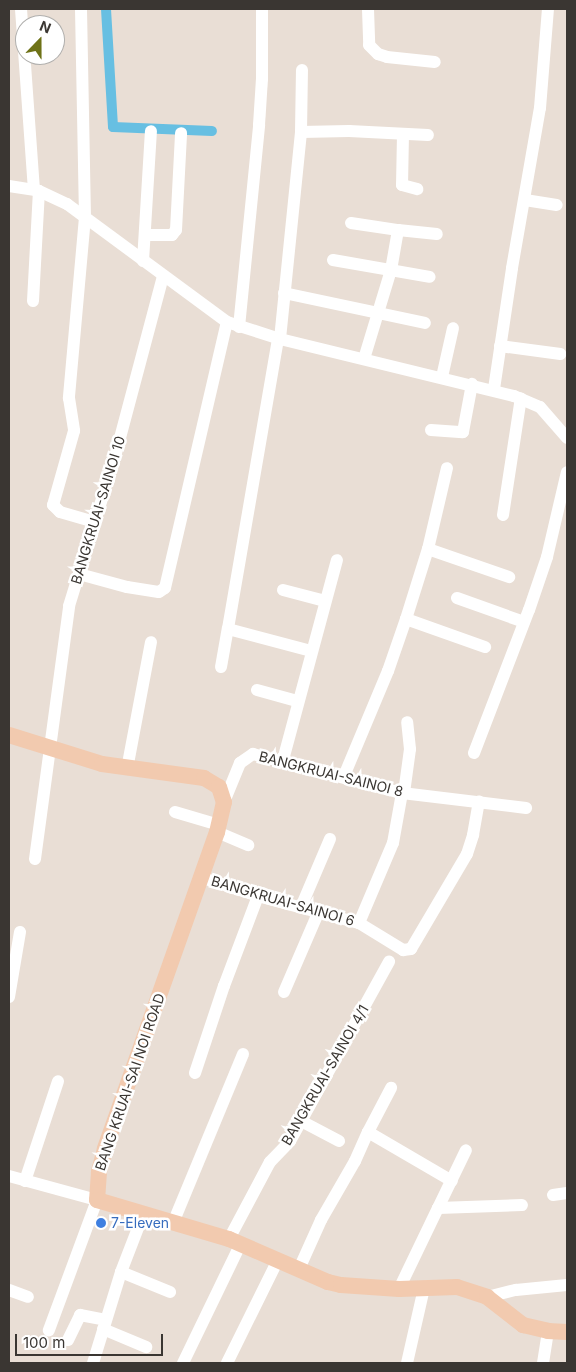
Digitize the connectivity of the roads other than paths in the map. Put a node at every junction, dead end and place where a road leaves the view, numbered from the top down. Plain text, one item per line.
1 (21, 9) edge
2 (80, 9) edge
3 (262, 9) edge
4 (368, 9) edge
5 (548, 9) edge
6 (435, 62) dead end
7 (302, 70) dead end
8 (151, 131) dead end
9 (181, 132) dead end
10 (302, 132) junction
11 (403, 134) junction
12 (428, 135) dead end
13 (10, 186) edge
14 (417, 189) dead end
15 (37, 191) junction
16 (525, 200) junction
17 (557, 205) dead end
18 (85, 217) junction
19 (351, 223) dead end
20 (398, 230) junction
21 (437, 234) dead end
22 (145, 235) junction
23 (333, 260) dead end
24 (143, 261) junction
25 (391, 270) junction
26 (163, 276) junction
27 (430, 277) dead end
28 (284, 293) junction
29 (33, 301) dead end
30 (378, 314) junction
31 (425, 323) dead end
32 (233, 325) junction
33 (453, 328) dead end
34 (279, 339) junction
35 (500, 346) junction
36 (560, 354) dead end
37 (364, 359) junction
38 (442, 378) junction
39 (472, 384) junction
40 (494, 390) junction
41 (521, 398) junction
42 (431, 430) dead end
43 (567, 438) edge
44 (447, 468) dead end
45 (567, 472) edge
46 (503, 515) dead end
47 (95, 522) junction
48 (428, 549) junction
49 (337, 560) dead end
50 (79, 574) junction
51 (509, 577) dead end
52 (283, 590) dead end
53 (457, 598) dead end
54 (324, 601) junction
55 (406, 619) junction
56 (524, 622) junction
57 (228, 629) junction
58 (151, 642) dead end
59 (485, 647) dead end
60 (311, 652) junction
61 (221, 668) dead end
62 (257, 690) dead end
63 (297, 701) junction
64 (407, 722) dead end
65 (9, 735) edge
66 (50, 747) junction
67 (474, 753) dead end
68 (283, 760) junction
69 (126, 769) junction
70 (344, 776) junction
71 (403, 793) junction
72 (224, 802) junction
73 (479, 802) junction
74 (526, 808) dead end
75 (175, 812) dead end
76 (218, 829) junction
77 (330, 839) dead end
78 (248, 845) dead end
79 (34, 858) dead end
80 (200, 877) junction
81 (258, 896) junction
82 (301, 907) junction
83 (318, 913) junction
84 (360, 923) junction
85 (20, 932) dead end
86 (389, 962) dead end
87 (284, 992) dead end
88 (9, 997) edge
89 (243, 1054) dead end
90 (195, 1074) dead end
91 (58, 1081) dead end
92 (391, 1088) dead end
93 (301, 1121) junction
94 (368, 1132) junction
95 (339, 1141) dead end
96 (466, 1150) dead end
97 (9, 1176) edge
98 (25, 1181) junction
99 (452, 1181) junction
100 (567, 1193) edge
101 (553, 1195) dead end
102 (97, 1200) junction
103 (522, 1205) dead end
104 (438, 1208) junction
105 (143, 1215) junction
106 (173, 1223) junction
107 (235, 1241) junction
108 (278, 1260) junction
109 (298, 1269) junction
110 (121, 1272) junction
111 (567, 1284) edge
112 (424, 1288) junction
113 (399, 1289) junction
114 (9, 1290) edge
115 (170, 1292) dead end
116 (28, 1297) dead end
117 (487, 1297) junction
118 (105, 1325) junction
119 (49, 1330) dead end
120 (548, 1331) junction
121 (567, 1332) edge
122 (68, 1340) dead end
123 (146, 1347) dead end
124 (93, 1363) edge
125 (183, 1363) edge
126 (227, 1363) edge
127 (406, 1363) edge
128 (543, 1363) edge

1 - 15 street
2 - 18 street
3 - 32 street
4 - 6 street
5 - 16 street
7 - 10 street
8 - 22 street
9 - 22 street
10 - 11 street
10 - 28 street
11 - 12 street
11 - 14 street
13 - 15 street
15 - 18 street
15 - 29 street
16 - 17 street
16 - 35 street
18 - 24 street
18 - 47 street
19 - 20 street
20 - 21 street
20 - 25 street
22 - 24 street
23 - 25 street
24 - 26 street
25 - 27 street
25 - 30 street
26 - 32 street
26 - 47 street, BANGKRUAI-SAINOI 10
28 - 30 street
28 - 34 street
30 - 31 street
30 - 37 street
32 - 34 street
32 - 50 street
33 - 38 street
34 - 37 street
34 - 57 street
35 - 36 street
35 - 40 street
37 - 38 street
38 - 39 street
39 - 40 street
39 - 42 street
40 - 41 street
41 - 43 street
41 - 46 street
44 - 48 street
45 - 56 street
47 - 50 street, BANGKRUAI-SAINOI 10
48 - 51 street
48 - 55 street
49 - 54 street
50 - 66 street, BANGKRUAI-SAINOI 10
52 - 54 street
53 - 56 street
54 - 60 street
55 - 59 street
55 - 70 street
56 - 67 street
57 - 60 street
57 - 61 street
58 - 69 street
60 - 63 street
62 - 63 street
63 - 68 street
64 - 71 street
65 - 66 main road
66 - 69 main road
66 - 79 street, BANGKRUAI-SAINOI 10
68 - 70 street, BANGKRUAI-SAINOI 8
68 - 72 street, BANGKRUAI-SAINOI 8
69 - 72 main road
70 - 71 street, BANGKRUAI-SAINOI 8
71 - 73 street, BANGKRUAI-SAINOI 8
71 - 84 street
72 - 76 main road, BANG KRUAI-SAI NOI ROAD
73 - 74 street, BANGKRUAI-SAINOI 8
73 - 84 street, BANGKRUAI-SAINOI 6
75 - 76 street
76 - 78 street
76 - 80 main road, BANG KRUAI-SAI NOI ROAD
77 - 82 street
80 - 81 street, BANGKRUAI-SAINOI 6
80 - 102 main road, BANG KRUAI-SAI NOI ROAD
81 - 82 street, BANGKRUAI-SAINOI 6
81 - 90 street
82 - 83 street, BANGKRUAI-SAINOI 6
83 - 84 street, BANGKRUAI-SAINOI 6
83 - 87 street
85 - 88 street
86 - 93 street, BANGKRUAI-SAINOI 4/1
89 - 106 street
91 - 98 street
92 - 94 street
93 - 95 street
93 - 107 street, BANGKRUAI-SAINOI 4/1
94 - 99 street
94 - 109 street
96 - 99 street
97 - 98 street
98 - 102 street
99 - 104 street
100 - 101 street
102 - 105 main road
102 - 119 street
103 - 104 street
104 - 113 street
105 - 106 main road
105 - 110 street
106 - 107 main road
107 - 108 main road
107 - 125 street, BANGKRUAI-SAINOI 4/1
108 - 109 main road
108 - 126 street
109 - 113 main road
110 - 115 street
110 - 118 street
111 - 117 street
112 - 113 main road
112 - 117 main road
112 - 127 street
114 - 116 street
117 - 120 main road
118 - 122 street
118 - 123 street
118 - 124 street
120 - 121 main road
120 - 128 street

